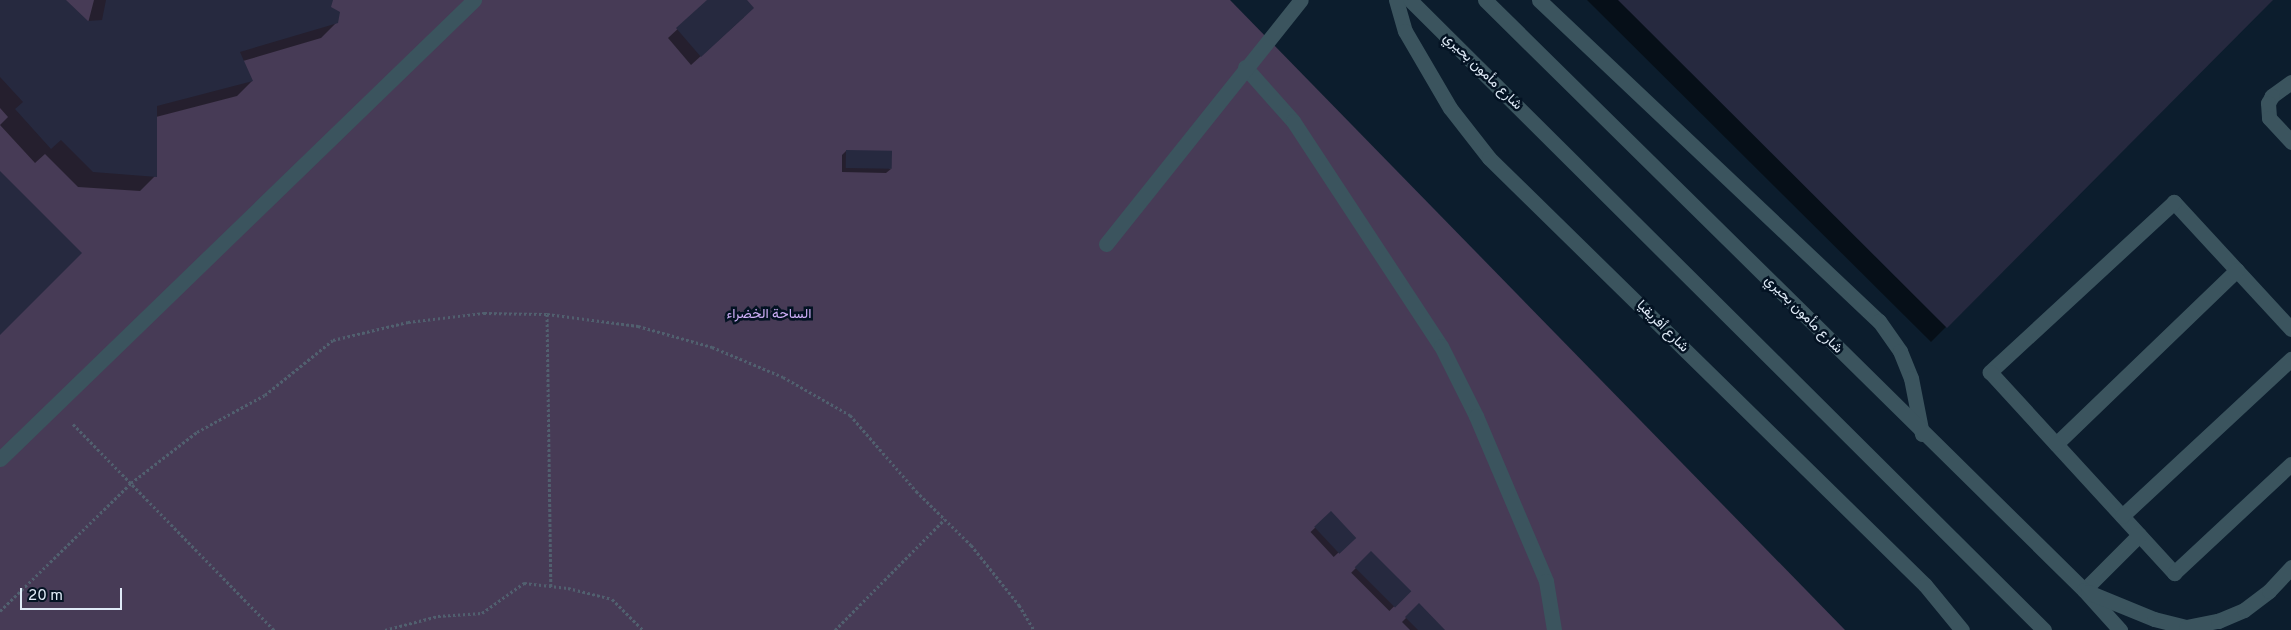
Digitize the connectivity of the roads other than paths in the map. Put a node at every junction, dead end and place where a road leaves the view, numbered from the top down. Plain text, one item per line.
1 (474, 0) edge
2 (1300, 0) edge
3 (1396, 0) edge
4 (1410, 0) edge
5 (1485, 0) edge
6 (1539, 0) edge
7 (1245, 67) junction
8 (2291, 82) edge
9 (2291, 142) edge
10 (1106, 244) dead end
11 (2236, 270) junction
12 (2291, 329) edge
13 (2291, 359) edge
14 (1922, 434) junction
15 (2056, 444) junction
16 (0, 460) edge
17 (2291, 464) edge
18 (2122, 516) junction
19 (2139, 535) junction
20 (2291, 567) edge
21 (2084, 590) junction
22 (1554, 630) edge
23 (1962, 630) edge
24 (2044, 630) edge
25 (2120, 630) edge

1 - 16 street
2 - 7 street
3 - 23 street, شارع أفريقيا
4 - 24 street, شارع مأمون بحيري
5 - 14 street, شارع مأمون بحيري
6 - 14 street
7 - 10 street
7 - 22 street
8 - 9 street
11 - 12 street
11 - 15 street
11 - 15 street
13 - 18 street
14 - 21 street, شارع مأمون بحيري
15 - 18 street
17 - 19 street
18 - 19 street
19 - 21 street
20 - 21 street
21 - 25 street, شارع مأمون بحيري

